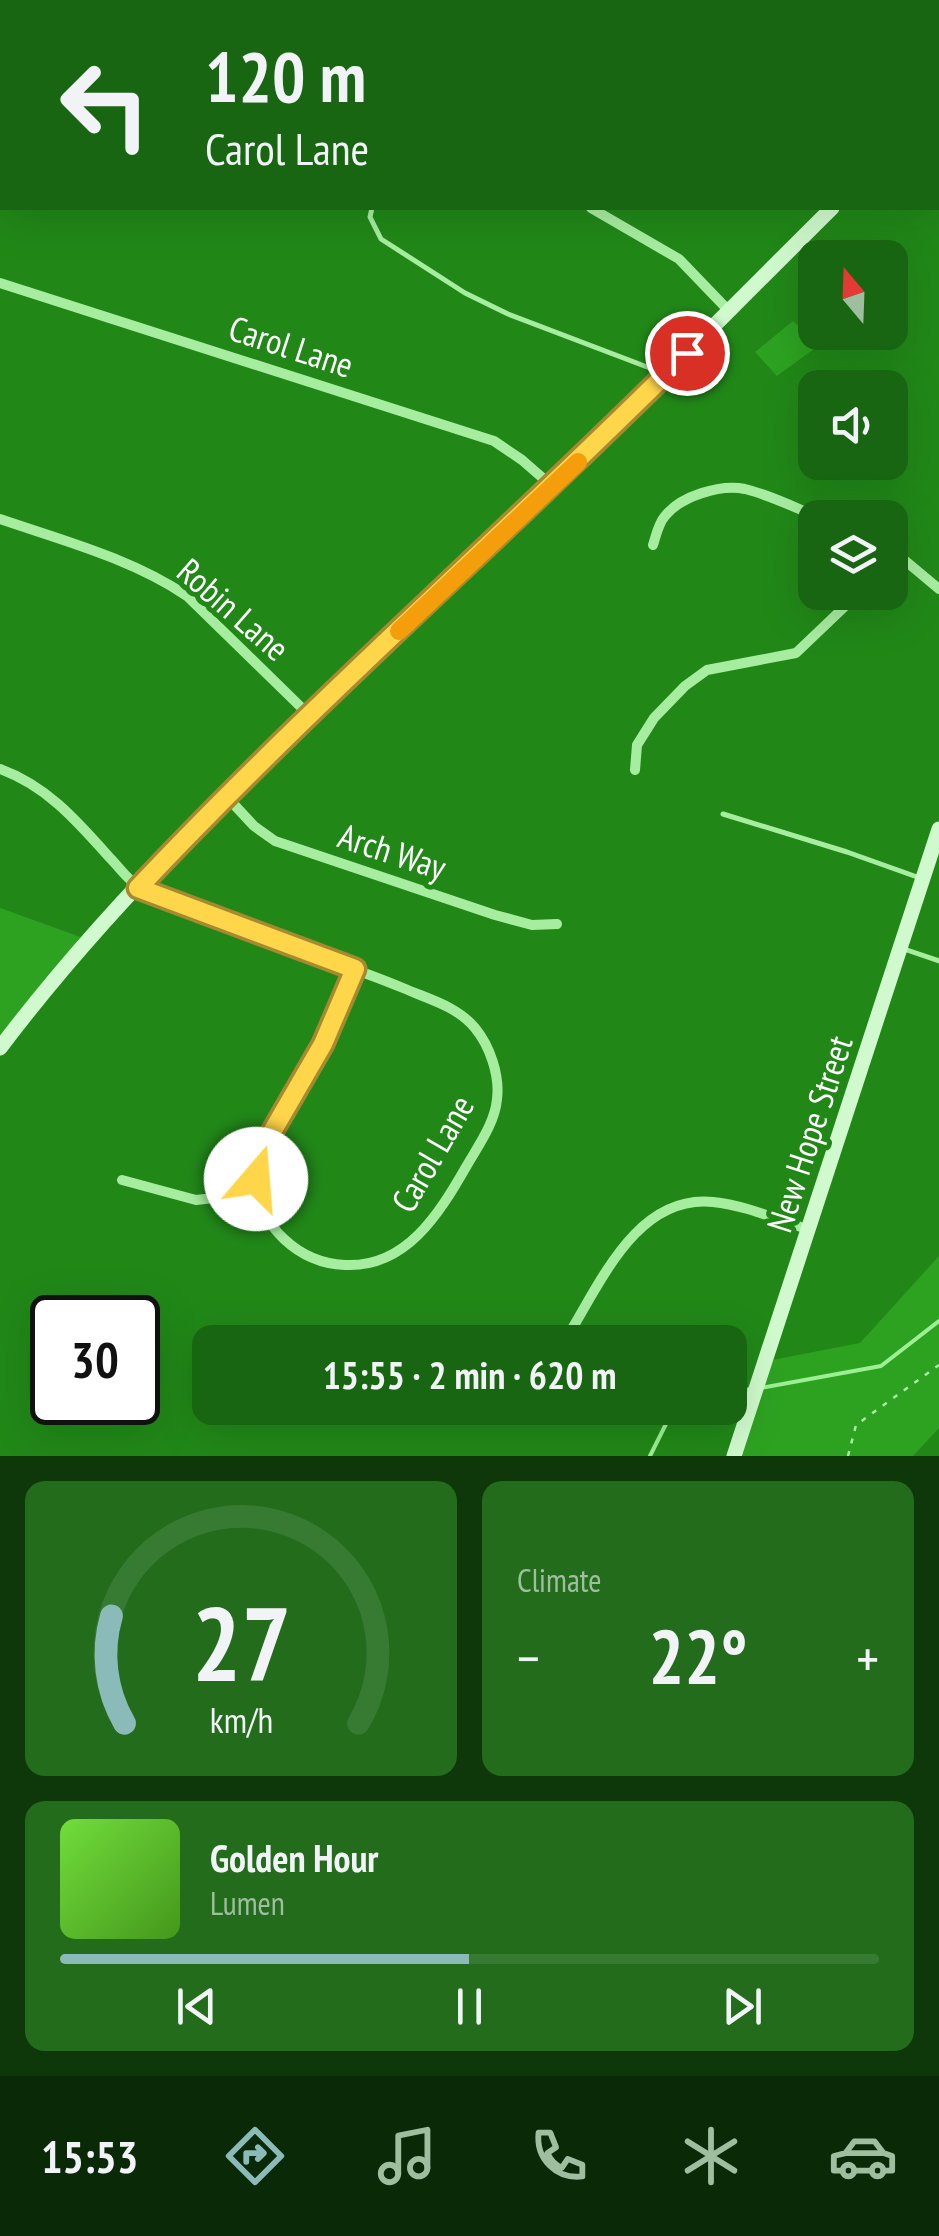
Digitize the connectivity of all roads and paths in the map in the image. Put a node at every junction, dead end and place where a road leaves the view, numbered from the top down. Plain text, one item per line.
1 (372, 210) edge
2 (595, 210) edge
3 (830, 210) edge
4 (0, 283) edge
5 (729, 311) junction
6 (666, 374) junction
7 (553, 486) junction
8 (798, 510) edge
9 (0, 519) edge
10 (653, 545) dead end
11 (908, 566) edge
12 (939, 590) edge
13 (841, 610) edge
14 (309, 715) junction
15 (0, 769) edge
16 (635, 770) dead end
17 (228, 796) junction
18 (723, 814) dead end
19 (939, 829) edge
20 (923, 880) junction
21 (138, 888) junction
22 (557, 924) dead end
23 (902, 948) junction
24 (939, 961) edge
25 (355, 969) junction
26 (0, 1048) edge
27 (122, 1180) dead end
28 (256, 1193) junction
29 (810, 1230) junction
30 (575, 1325) edge
31 (939, 1366) edge
32 (734, 1456) edge
33 (848, 1456) edge

1 - 6 lane
2 - 5 street
3 - 5 street
4 - 7 street, Carol Lane
5 - 6 street
6 - 7 street
7 - 14 street
8 - 10 street
9 - 14 street, Robin Lane
11 - 12 street
13 - 16 street
14 - 17 street
15 - 21 street, Carol Lane
17 - 21 street
17 - 22 street, Arch Way
18 - 20 lane
19 - 20 street, New Hope Street
20 - 23 street, New Hope Street
21 - 25 street, Carol Lane
21 - 26 street
23 - 24 lane
23 - 29 street, New Hope Street
25 - 28 street
25 - 28 street, Carol Lane
27 - 28 street
29 - 30 street
29 - 32 street, New Hope Street
31 - 33 path

